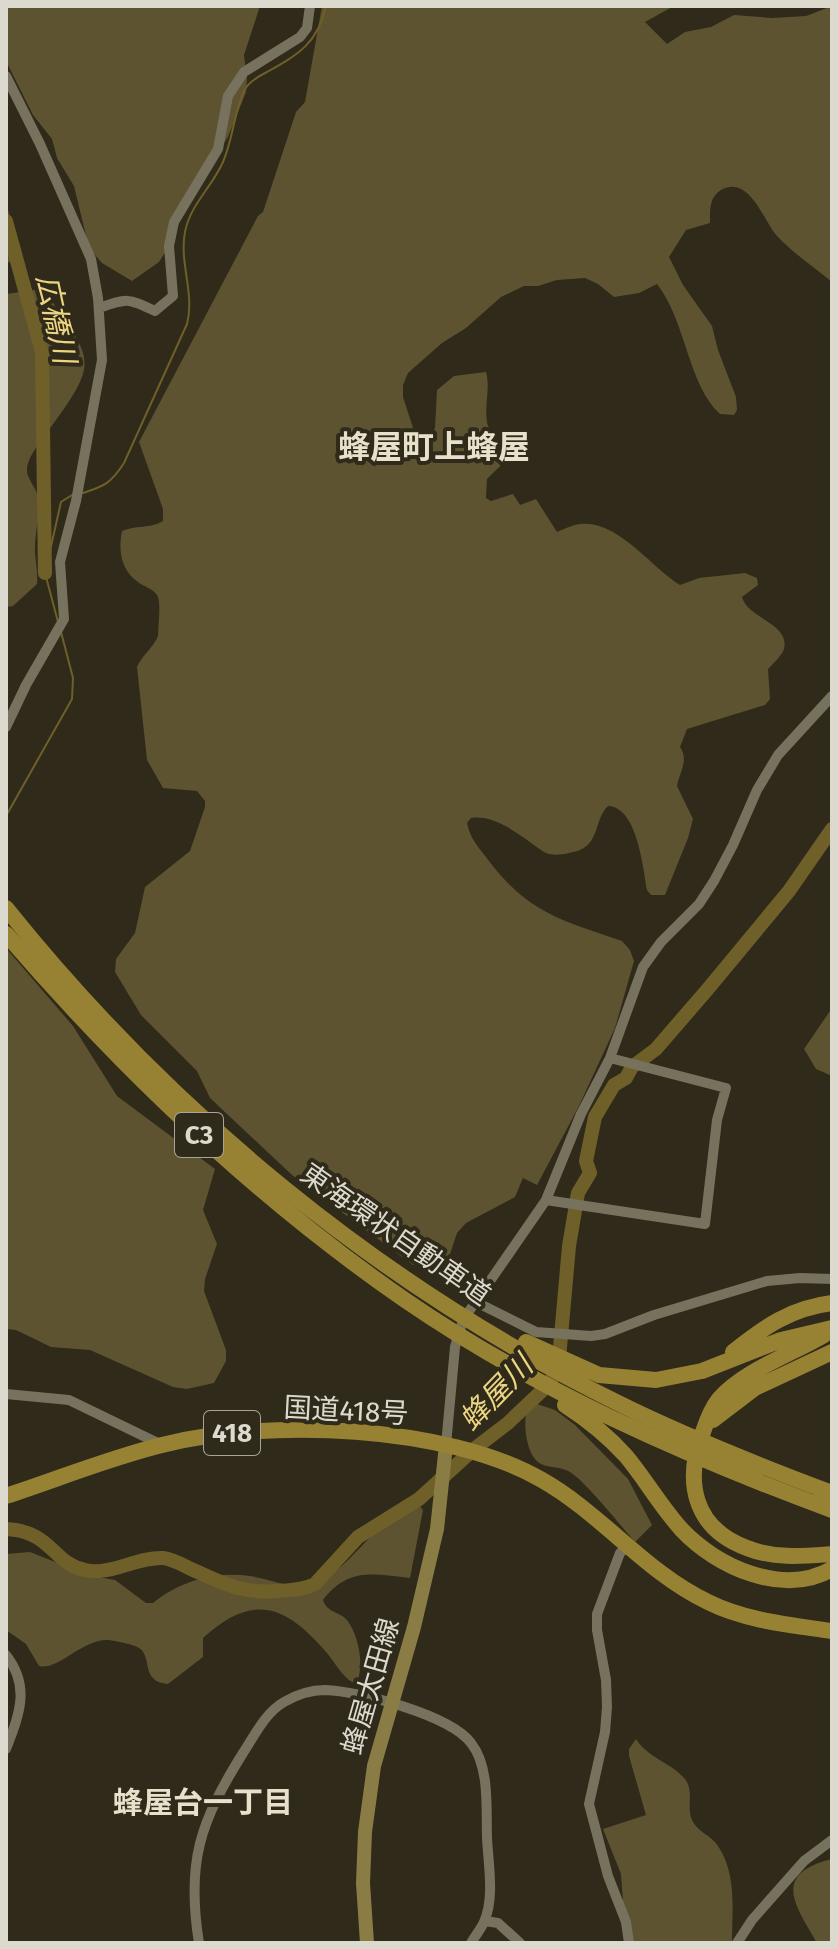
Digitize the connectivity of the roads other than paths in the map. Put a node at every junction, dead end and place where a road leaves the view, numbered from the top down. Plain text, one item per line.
1 (310, 6) edge
2 (6, 76) edge
3 (99, 308) junction
4 (832, 696) edge
5 (6, 727) edge
6 (6, 908) edge
7 (6, 934) edge
8 (47, 970) junction
9 (610, 1058) junction
10 (546, 1200) junction
11 (378, 1270) junction
12 (832, 1279) edge
13 (407, 1301) junction
14 (474, 1301) junction
15 (832, 1303) edge
16 (832, 1329) edge
17 (832, 1352) edge
18 (712, 1367) junction
19 (6, 1394) edge
20 (616, 1412) junction
21 (702, 1433) junction
22 (162, 1445) junction
23 (446, 1445) junction
24 (832, 1493) edge
25 (6, 1496) edge
26 (832, 1510) edge
27 (628, 1546) junction
28 (832, 1554) edge
29 (832, 1569) edge
30 (832, 1631) edge
31 (6, 1655) edge
32 (391, 1704) junction
33 (6, 1749) edge
34 (832, 1840) edge
35 (485, 1921) junction
36 (199, 1943) edge
37 (367, 1943) edge
38 (471, 1943) edge
39 (520, 1943) edge
40 (629, 1943) edge
41 (737, 1943) edge

1 - 3 street
2 - 3 street
3 - 5 street
4 - 9 street
6 - 8 highway, 東海環状自動車道 / C3
7 - 8 highway, 東海環状自動車道 / C3
8 - 11 highway, 東海環状自動車道 / C3
9 - 10 street
9 - 10 street
10 - 14 street
11 - 13 highway, 東海環状自動車道 / C3
11 - 18 highway
11 - 20 highway, 東海環状自動車道 / C3
12 - 14 street
13 - 20 highway, 東海環状自動車道 / C3
13 - 29 highway
14 - 23 street
15 - 18 highway
16 - 18 highway
16 - 21 highway
17 - 21 highway
19 - 22 street
20 - 24 highway, 東海環状自動車道 / C3
20 - 26 highway, 東海環状自動車道 / C3
21 - 28 highway
22 - 23 highway, 国道418号 / 418
22 - 25 highway, 国道418号 / 418
23 - 27 highway, 国道418号 / 418
23 - 32 main road, 蜂屋太田線
27 - 30 highway, 国道418号 / 418
27 - 40 street
31 - 33 street
32 - 35 street
32 - 36 street
32 - 37 main road, 蜂屋太田線
34 - 41 street
35 - 38 street
35 - 39 street

